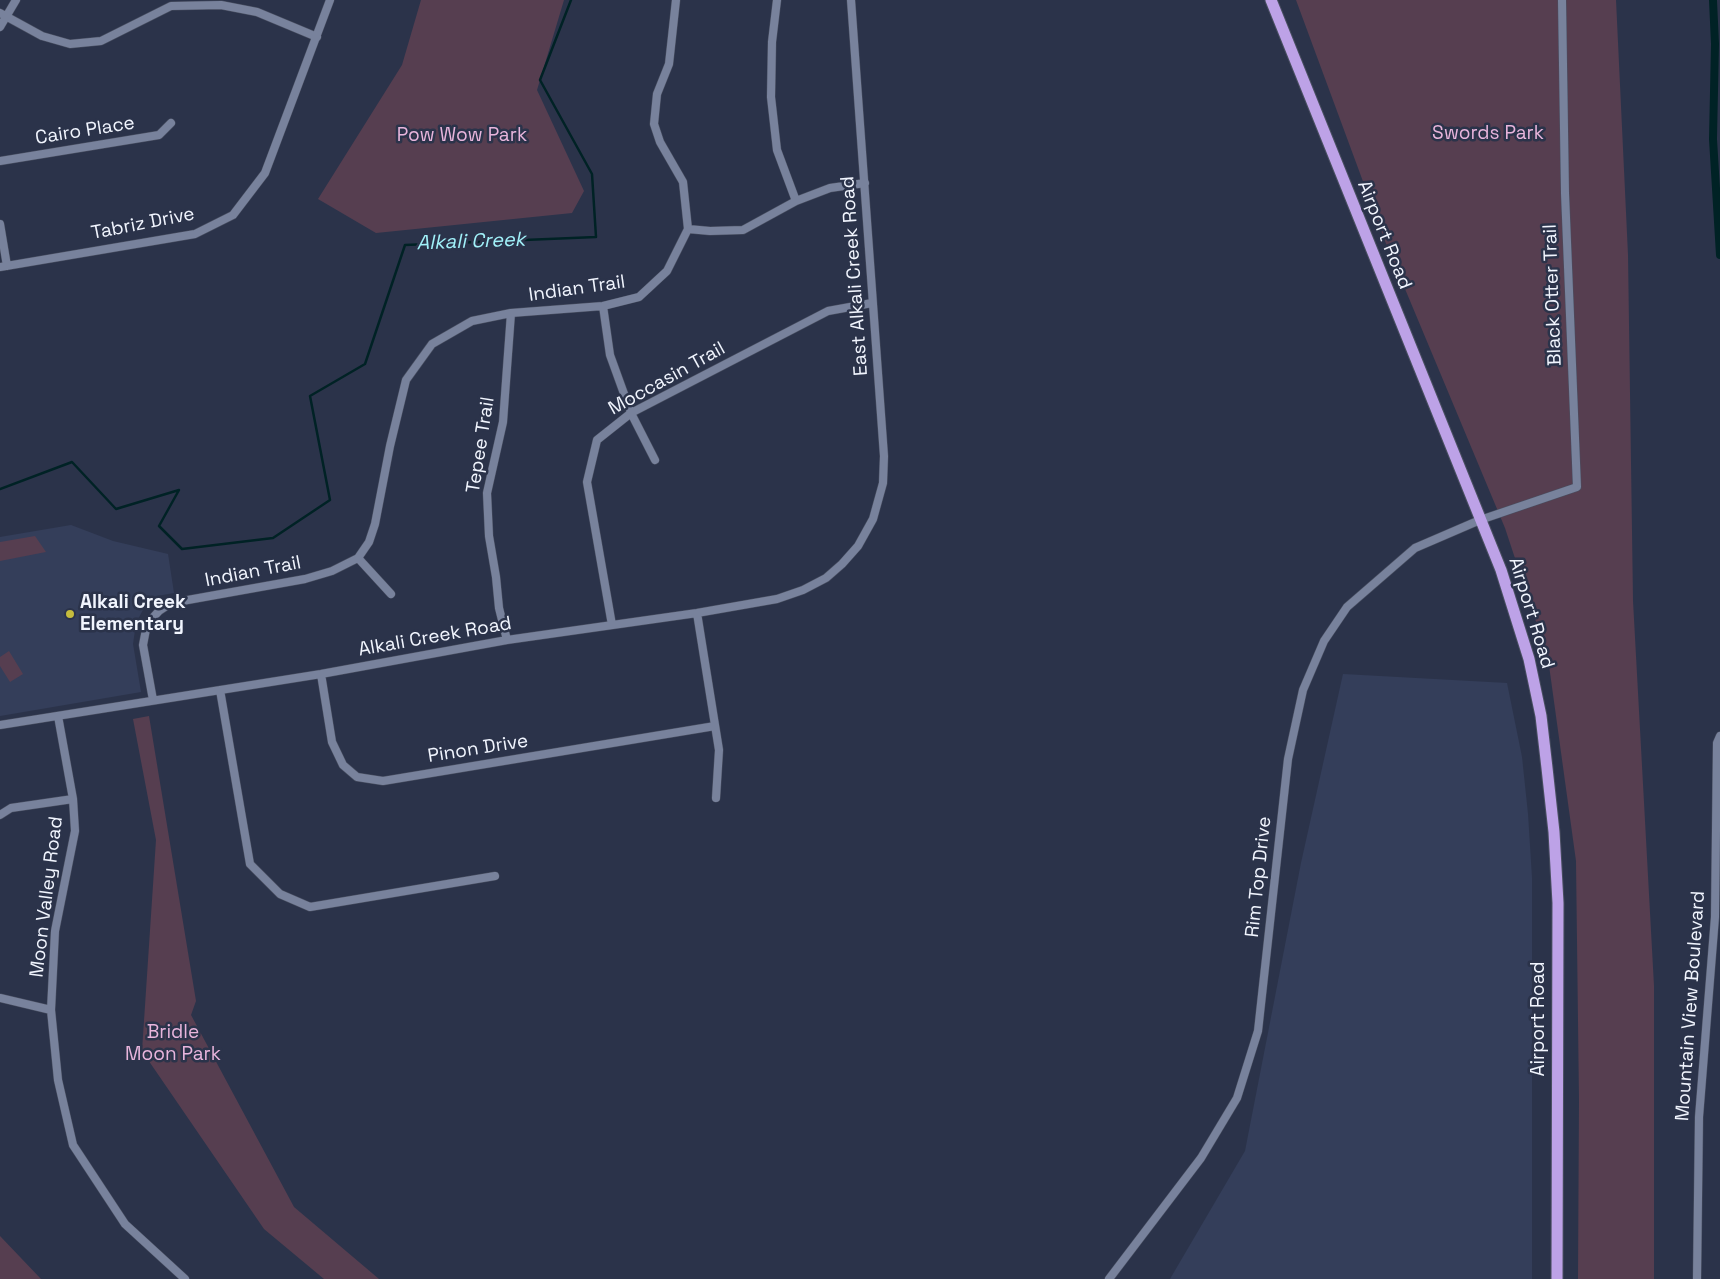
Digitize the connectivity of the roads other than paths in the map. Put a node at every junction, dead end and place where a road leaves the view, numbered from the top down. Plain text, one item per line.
1 (16, 0) edge
2 (330, 0) edge
3 (676, 0) edge
4 (777, 0) edge
5 (851, 0) edge
6 (1271, 0) edge
7 (1562, 0) edge
8 (170, 3) edge
9 (3, 15) edge
10 (0, 27) edge
11 (317, 37) junction
12 (171, 123) dead end
13 (0, 161) edge
14 (864, 183) junction
15 (796, 201) junction
16 (0, 224) edge
17 (688, 228) junction
18 (3, 266) edge
19 (872, 303) junction
20 (603, 306) junction
21 (511, 313) junction
22 (632, 413) junction
23 (655, 460) dead end
24 (1480, 520) junction
25 (858, 546) joint
26 (358, 558) junction
27 (391, 594) dead end
28 (697, 613) junction
29 (612, 625) junction
30 (507, 640) junction
31 (321, 674) junction
32 (220, 690) junction
33 (153, 700) junction
34 (58, 716) junction
35 (0, 725) edge
36 (715, 726) junction
37 (1720, 736) edge
38 (716, 798) dead end
39 (73, 799) junction
40 (0, 815) edge
41 (495, 876) dead end
42 (0, 998) edge
43 (51, 1010) junction
44 (185, 1279) edge
45 (1109, 1279) edge
46 (1557, 1279) edge
47 (1697, 1279) edge

1 - 9 street
2 - 11 street, Tabriz Drive
3 - 17 street
4 - 15 street
5 - 14 street, East Alkali Creek Road
6 - 24 highway, Airport Road
7 - 24 street, Black Otter Trail
8 - 9 street
8 - 11 street
9 - 10 street
11 - 18 street, Tabriz Drive
12 - 13 street, Cairo Place
14 - 15 street
14 - 19 street, East Alkali Creek Road
15 - 17 street
16 - 18 street
17 - 20 street, Indian Trail
19 - 22 street, Moccasin Trail
19 - 25 street, East Alkali Creek Road
20 - 21 street, Indian Trail
20 - 22 street
21 - 26 street, Indian Trail
21 - 30 street, Tepee Trail
22 - 23 street
22 - 29 street, Moccasin Trail
24 - 45 street, Rim Top Drive
24 - 46 highway, Airport Road
25 - 28 street, Alkali Creek Road
26 - 27 street
26 - 33 street, Indian Trail
28 - 29 street, Alkali Creek Road
28 - 36 street
29 - 30 street, Alkali Creek Road
30 - 31 street, Alkali Creek Road
31 - 32 street, Alkali Creek Road
31 - 36 street, Pinon Drive
32 - 33 street, Alkali Creek Road
32 - 41 street
33 - 34 street, Alkali Creek Road
34 - 35 street, Alkali Creek Road
34 - 39 street, Moon Valley Road
36 - 38 street
37 - 47 street, Mountain View Boulevard
39 - 40 street
39 - 43 street, Moon Valley Road
42 - 43 street
43 - 44 street, Moon Valley Road

